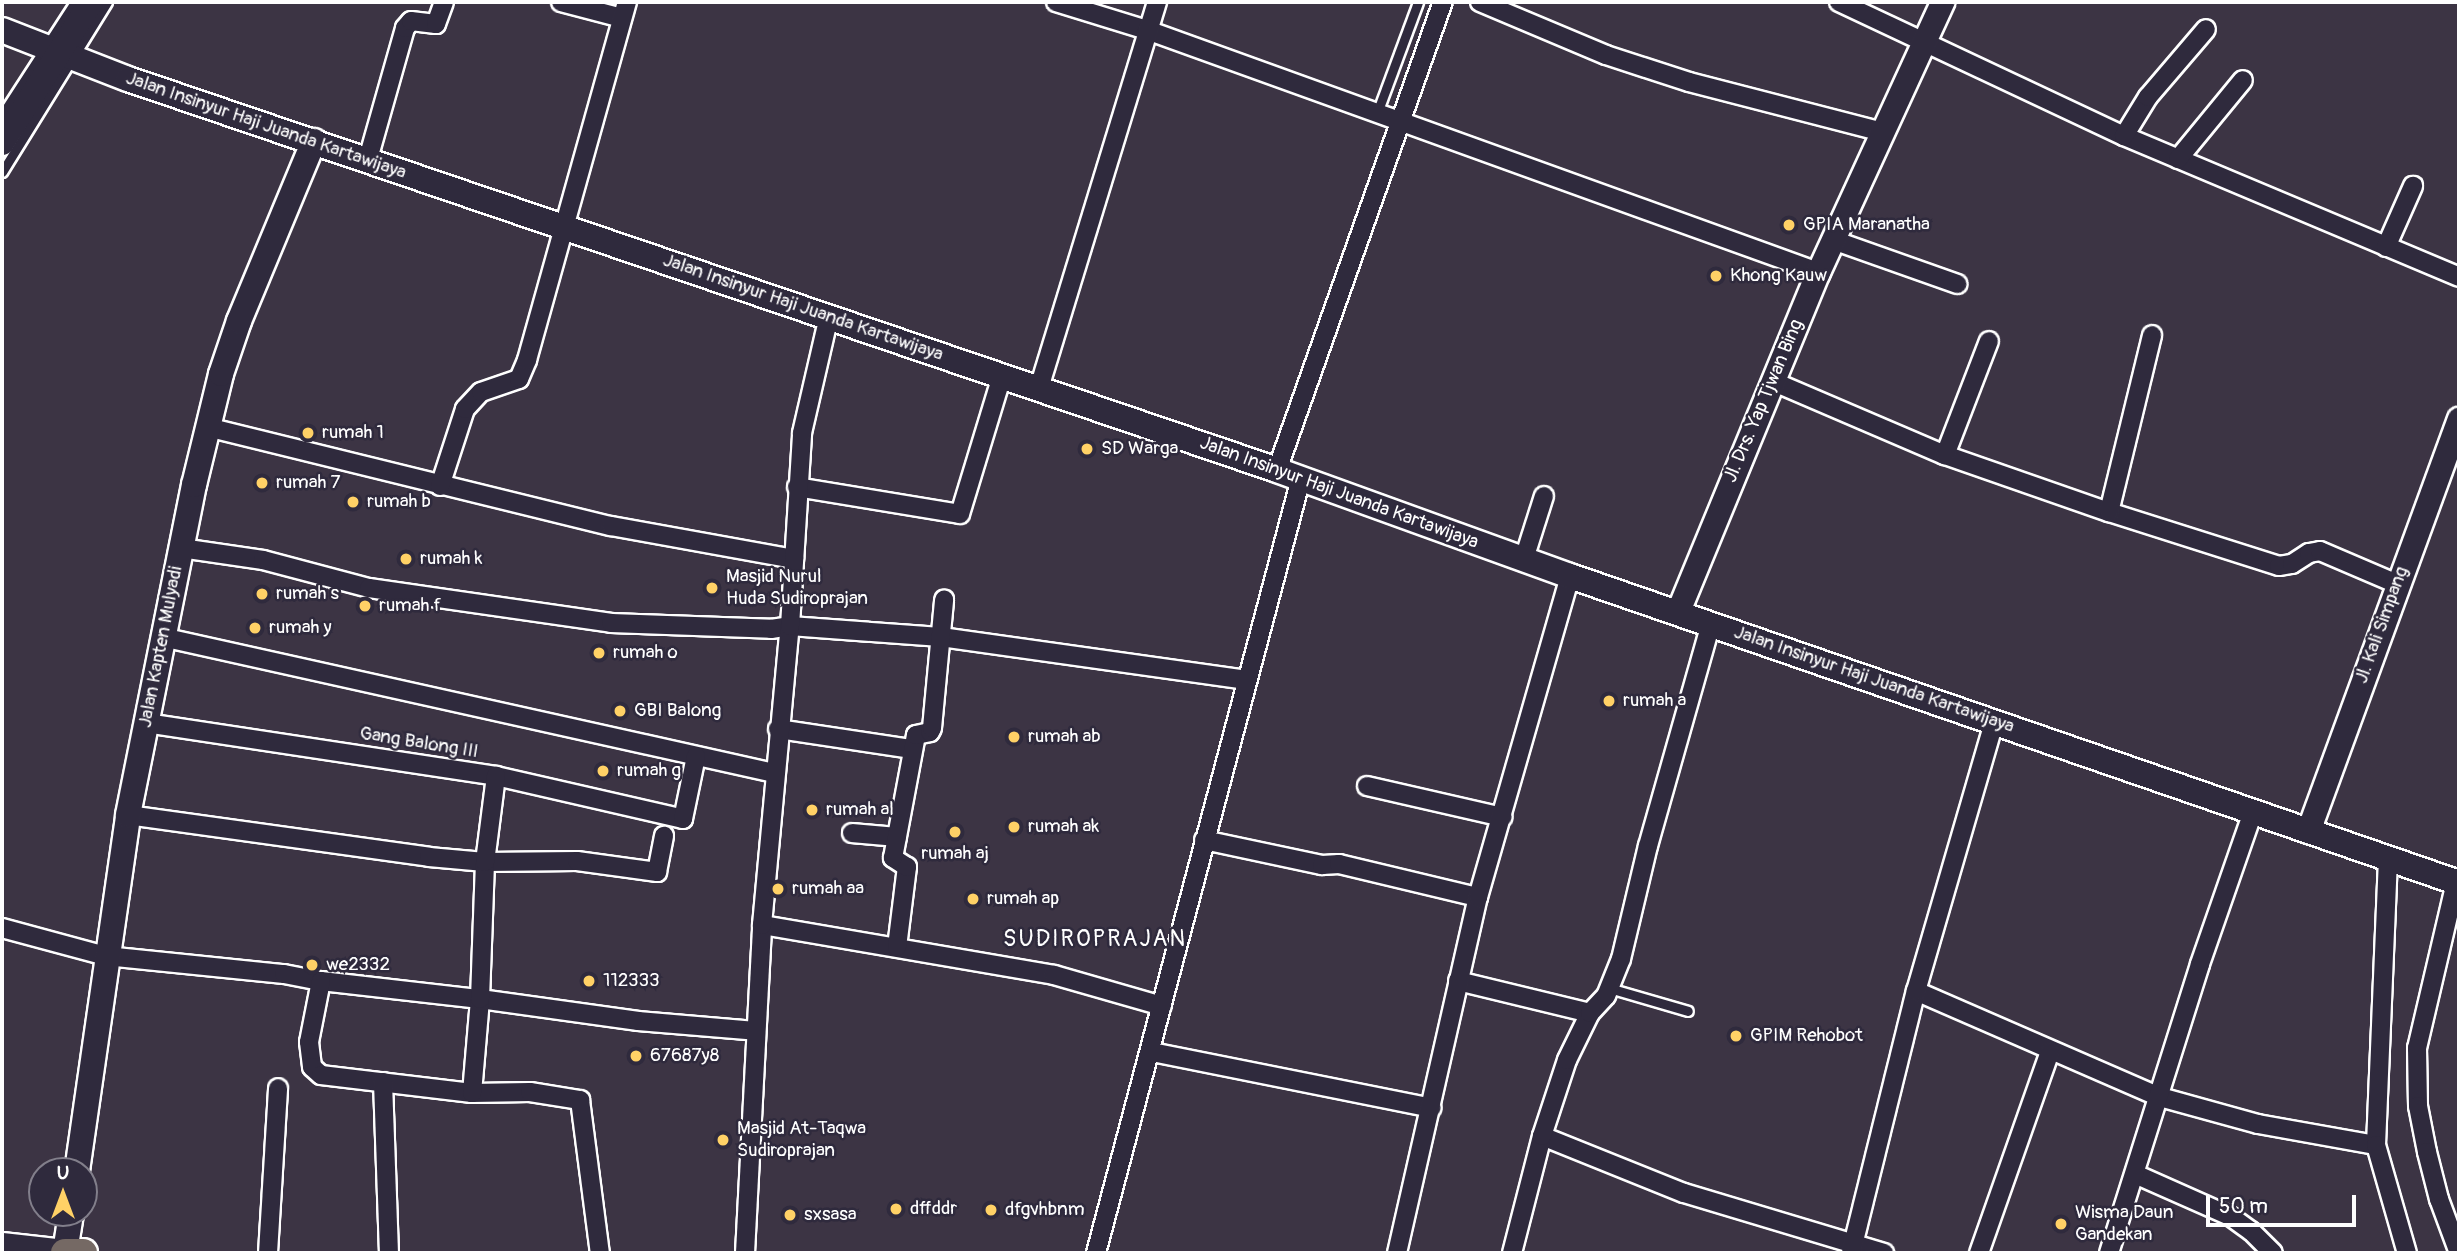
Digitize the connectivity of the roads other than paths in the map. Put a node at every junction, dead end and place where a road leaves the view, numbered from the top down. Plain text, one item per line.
1 (75, 2) edge
2 (91, 2) edge
3 (107, 2) edge
4 (444, 2) edge
5 (561, 2) edge
6 (1056, 2) edge
7 (1143, 2) edge
8 (1157, 2) edge
9 (1418, 2) edge
10 (1443, 2) edge
11 (1480, 2) edge
12 (1839, 2) edge
13 (1942, 2) edge
14 (625, 10) edge
15 (1143, 29) junction
16 (2206, 29) dead end
17 (2, 30) edge
18 (1923, 41) junction
19 (58, 54) junction
20 (2243, 80) dead end
21 (1377, 113) junction
22 (2, 116) edge
23 (1400, 121) junction
24 (1882, 132) junction
25 (2123, 136) junction
26 (314, 141) junction
27 (2, 143) edge
28 (368, 159) junction
29 (2178, 159) junction
30 (2, 172) edge
31 (2413, 186) dead end
32 (563, 226) junction
33 (1833, 240) junction
34 (2386, 247) junction
35 (1818, 272) junction
36 (2459, 277) edge
37 (1957, 284) dead end
38 (829, 316) junction
39 (2152, 335) dead end
40 (1989, 341) dead end
41 (1002, 376) junction
42 (1772, 381) junction
43 (1039, 388) junction
44 (2459, 419) edge
45 (207, 427) junction
46 (1945, 455) junction
47 (1276, 470) junction
48 (1301, 478) junction
49 (440, 486) junction
50 (797, 487) junction
51 (1544, 496) dead end
52 (2109, 512) junction
53 (181, 548) junction
54 (794, 559) junction
55 (1524, 559) junction
56 (1570, 576) junction
57 (2396, 584) junction
58 (944, 600) dead end
59 (1678, 611) junction
60 (1711, 623) junction
61 (790, 626) junction
62 (162, 637) junction
63 (941, 637) junction
64 (1247, 680) junction
65 (1994, 722) junction
66 (146, 723) junction
67 (778, 729) junction
68 (912, 749) junction
69 (696, 756) junction
70 (774, 773) junction
71 (496, 776) junction
72 (1367, 786) dead end
73 (2253, 812) junction
74 (128, 815) junction
75 (1502, 817) junction
76 (2308, 831) junction
77 (852, 833) dead end
78 (664, 836) dead end
79 (897, 837) junction
80 (1204, 841) junction
81 (2388, 859) junction
82 (485, 862) junction
83 (2458, 882) edge
84 (1478, 897) junction
85 (762, 925) junction
86 (2, 928) edge
87 (897, 947) junction
88 (106, 956) junction
89 (321, 981) junction
90 (1458, 981) junction
91 (1609, 988) junction
92 (1916, 991) junction
93 (480, 999) junction
94 (1162, 1006) junction
95 (1688, 1011) dead end
96 (1590, 1013) junction
97 (756, 1031) junction
98 (2050, 1051) junction
99 (1152, 1052) junction
100 (383, 1083) junction
101 (278, 1088) dead end
102 (472, 1093) junction
103 (2160, 1097) junction
104 (1431, 1108) junction
105 (1542, 1136) junction
106 (2376, 1145) junction
107 (78, 1157) edge
108 (2135, 1174) junction
109 (2439, 1199) junction
110 (2459, 1204) edge
111 (71, 1227) edge
112 (2, 1245) edge
113 (1852, 1249) edge
114 (71, 1253) edge
115 (268, 1253) edge
116 (388, 1253) edge
117 (600, 1253) edge
118 (745, 1253) edge
119 (1096, 1253) edge
120 (1397, 1253) edge
121 (1512, 1253) edge
122 (1884, 1253) edge
123 (1979, 1253) edge
124 (2109, 1253) edge
125 (2273, 1253) edge
126 (2407, 1253) edge
127 (2459, 1253) edge

1 - 19 lane
2 - 19 main road
3 - 19 lane
4 - 28 street
5 - 14 street
6 - 15 street
7 - 15 street
8 - 15 street
9 - 21 lane
10 - 23 street
11 - 24 street
12 - 18 street
13 - 18 street, Jl. Drs. Yap Tjwan Bing
14 - 32 street
15 - 21 street
15 - 43 street
16 - 25 street
17 - 19 main road, Jalan Insinyur Haji Juanda Kartawijaya
18 - 24 street, Jl. Drs. Yap Tjwan Bing
18 - 25 street
19 - 22 lane
19 - 26 main road, Jalan Insinyur Haji Juanda Kartawijaya
19 - 27 main road
19 - 30 lane
20 - 29 street
21 - 23 street
23 - 35 street
23 - 47 street
24 - 33 street, Jl. Drs. Yap Tjwan Bing
25 - 29 street
26 - 28 main road, Jalan Insinyur Haji Juanda Kartawijaya
26 - 45 main road, Jalan Kapten Mulyadi
28 - 32 main road, Jalan Insinyur Haji Juanda Kartawijaya
29 - 34 street
31 - 34 street
32 - 38 main road, Jalan Insinyur Haji Juanda Kartawijaya
32 - 49 street
33 - 35 street, Jl. Drs. Yap Tjwan Bing
33 - 37 street
34 - 36 street
35 - 42 street, Jl. Drs. Yap Tjwan Bing
38 - 41 main road, Jalan Insinyur Haji Juanda Kartawijaya
38 - 50 street
39 - 52 street
40 - 46 street
41 - 43 main road, Jalan Insinyur Haji Juanda Kartawijaya
41 - 50 street
42 - 46 street
42 - 59 street, Jl. Drs. Yap Tjwan Bing
43 - 47 main road, Jalan Insinyur Haji Juanda Kartawijaya
44 - 57 street, Jl. Kali Simpang
45 - 49 street
45 - 53 main road, Jalan Kapten Mulyadi
46 - 52 street
47 - 48 main road, Jalan Insinyur Haji Juanda Kartawijaya
48 - 55 main road, Jalan Insinyur Haji Juanda Kartawijaya
48 - 64 street
49 - 54 street
50 - 54 street
51 - 55 street
52 - 57 street
53 - 61 street
53 - 62 main road, Jalan Kapten Mulyadi
54 - 61 street
55 - 56 main road, Jalan Insinyur Haji Juanda Kartawijaya
56 - 59 main road, Jalan Insinyur Haji Juanda Kartawijaya
56 - 75 street
57 - 76 street, Jl. Kali Simpang
58 - 63 street
59 - 60 main road, Jalan Insinyur Haji Juanda Kartawijaya
60 - 65 main road, Jalan Insinyur Haji Juanda Kartawijaya
60 - 91 street
61 - 63 street
61 - 67 street
62 - 66 main road, Jalan Kapten Mulyadi
62 - 69 street
63 - 64 street
63 - 68 street
64 - 80 street
65 - 73 main road, Jalan Insinyur Haji Juanda Kartawijaya
65 - 92 street
66 - 71 street, Gang Balong III
66 - 74 main road, Jalan Kapten Mulyadi
67 - 68 street
67 - 70 street
68 - 79 street
69 - 70 street
69 - 71 street, Gang Balong III
70 - 85 street
71 - 82 street
72 - 75 street
73 - 76 main road, Jalan Insinyur Haji Juanda Kartawijaya
73 - 103 street
74 - 82 street
74 - 88 main road, Jalan Kapten Mulyadi
75 - 84 street
76 - 81 main road, Jalan Insinyur Haji Juanda Kartawijaya
77 - 79 street
78 - 82 street
79 - 87 street
80 - 84 street
80 - 94 street
81 - 83 main road, Jalan Insinyur Haji Juanda Kartawijaya
81 - 106 street
82 - 93 street
83 - 109 street
84 - 90 street
85 - 87 street
85 - 97 street
86 - 88 street
87 - 94 street
88 - 89 street
88 - 107 main road, Jalan Kapten Mulyadi
89 - 93 street
89 - 100 street
90 - 96 street
90 - 104 street
91 - 95 lane
91 - 96 street
92 - 98 street
92 - 113 street
93 - 97 street
93 - 102 street
94 - 99 street
96 - 105 street
97 - 118 street
98 - 103 street
98 - 123 street
99 - 104 street
99 - 119 street
100 - 102 street
100 - 116 street
101 - 115 street
102 - 117 street
103 - 106 street
103 - 108 street
104 - 120 street
105 - 113 street
105 - 121 street
106 - 126 street
108 - 124 street
108 - 125 street
109 - 110 street
109 - 127 street
111 - 114 main road
112 - 114 main road
113 - 122 street

